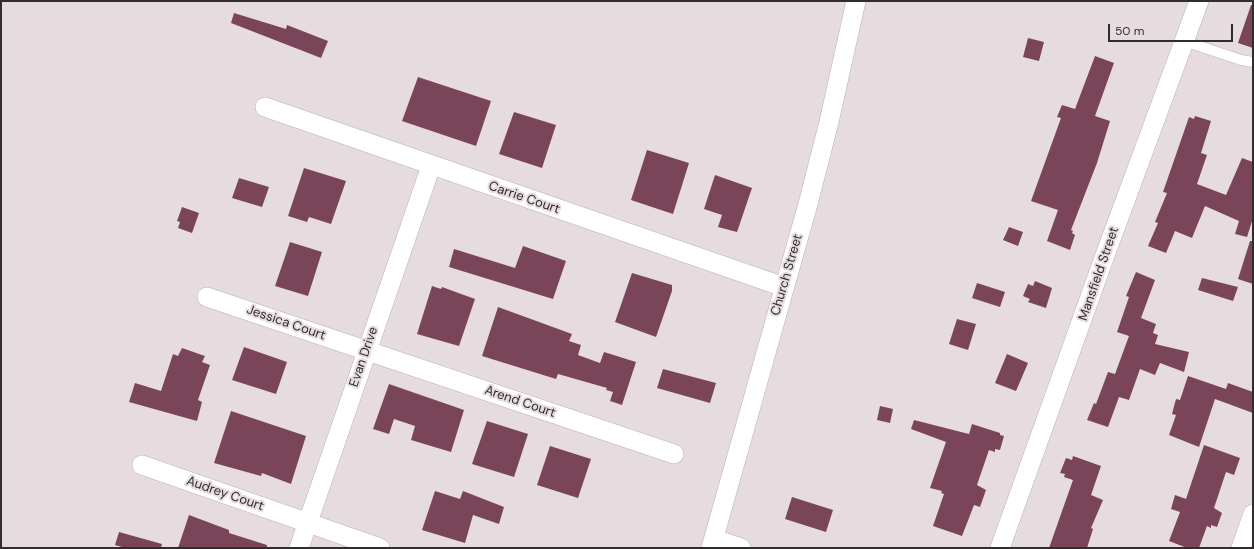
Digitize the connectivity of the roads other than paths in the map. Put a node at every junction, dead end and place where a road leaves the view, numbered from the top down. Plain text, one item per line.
1 (856, 1) edge
2 (1199, 1) edge
3 (1184, 41) junction
4 (1253, 62) edge
5 (265, 107) dead end
6 (431, 166) junction
7 (784, 286) junction
8 (207, 296) dead end
9 (366, 350) junction
10 (674, 454) dead end
11 (142, 465) dead end
12 (1253, 514) edge
13 (307, 523) junction
14 (713, 544) edge
15 (299, 548) edge
16 (380, 548) edge
17 (740, 548) edge
18 (1000, 548) edge
19 (1241, 548) edge

1 - 7 street, Church Street
2 - 3 street, Mansfield Street
3 - 4 lane
3 - 18 street, Mansfield Street
5 - 6 street, Carrie Court
6 - 7 street, Carrie Court
6 - 9 street, Evan Drive
7 - 14 street, Church Street
8 - 9 street, Jessica Court
9 - 10 street, Arend Court
9 - 13 street, Evan Drive
11 - 13 street, Audrey Court
12 - 19 street
13 - 15 street, Evan Drive
13 - 16 street, Audrey Court
14 - 17 street

